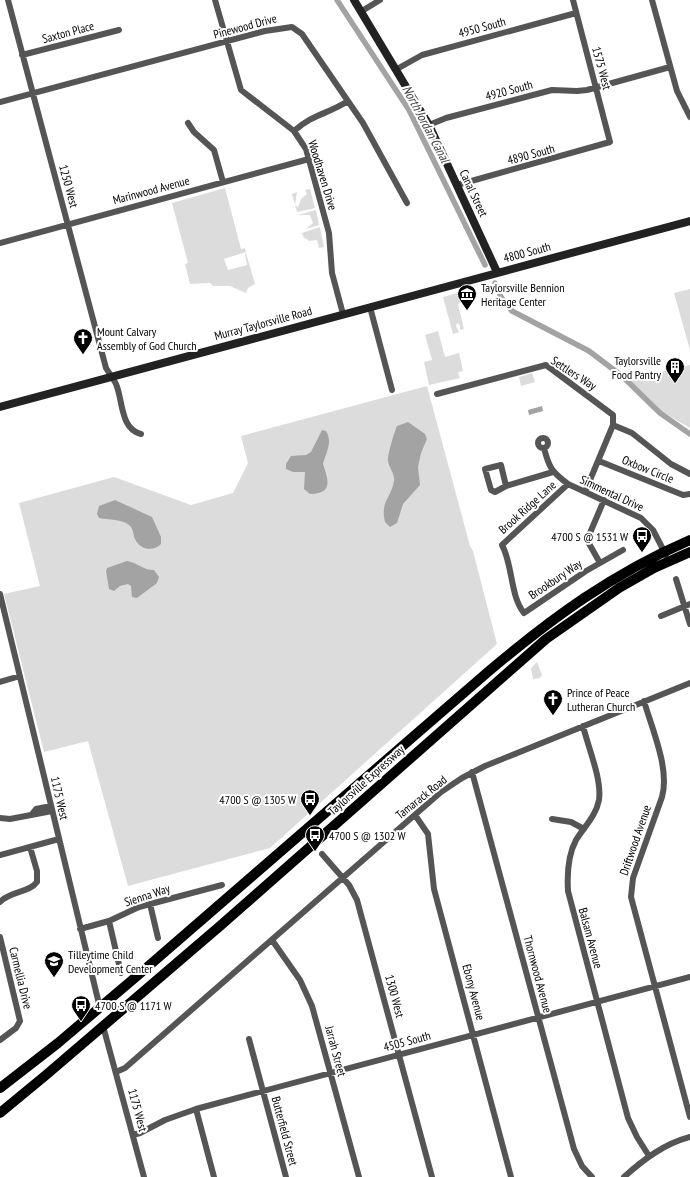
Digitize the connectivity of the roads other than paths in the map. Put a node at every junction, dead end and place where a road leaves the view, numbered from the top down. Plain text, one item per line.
1 (8, 0) edge
2 (215, 0) edge
3 (354, 0) edge
4 (380, 0) edge
5 (573, 0) edge
6 (652, 0) edge
7 (362, 11) junction
8 (576, 13) junction
9 (119, 30) dead end
10 (227, 42) junction
11 (22, 55) junction
12 (670, 67) junction
13 (397, 69) junction
14 (596, 88) junction
15 (32, 94) junction
16 (348, 101) junction
17 (0, 102) edge
18 (690, 117) edge
19 (188, 123) dead end
20 (429, 125) junction
21 (294, 131) junction
22 (610, 142) joint
23 (309, 159) junction
24 (224, 182) junction
25 (457, 185) junction
26 (407, 203) dead end
27 (690, 221) edge
28 (68, 224) junction
29 (0, 243) edge
30 (497, 272) junction
31 (370, 307) junction
32 (343, 314) junction
33 (111, 377) junction
34 (392, 390) dead end
35 (437, 394) dead end
36 (0, 407) edge
37 (613, 425) junction
38 (141, 434) dead end
39 (544, 448) dead end
40 (599, 461) junction
41 (553, 472) junction
42 (690, 474) edge
43 (568, 484) junction
44 (506, 486) junction
45 (585, 492) junction
46 (690, 494) edge
47 (604, 500) junction
48 (690, 540) edge
49 (623, 550) dead end
50 (690, 552) edge
51 (667, 556) junction
52 (600, 563) junction
53 (676, 579) dead end
54 (0, 594) edge
55 (1, 601) edge
56 (688, 605) edge
57 (524, 614) joint
58 (661, 616) dead end
59 (690, 624) edge
60 (20, 676) junction
61 (0, 682) edge
62 (690, 683) edge
63 (644, 701) junction
64 (583, 726) junction
65 (472, 772) junction
66 (52, 808) junction
67 (415, 815) junction
68 (0, 818) edge
69 (552, 819) dead end
70 (584, 829) junction
71 (59, 840) junction
72 (30, 847) junction
73 (322, 854) dead end
74 (0, 855) edge
75 (343, 878) junction
76 (222, 885) dead end
77 (0, 902) edge
78 (150, 904) junction
79 (109, 921) junction
80 (80, 929) junction
81 (0, 937) edge
82 (158, 938) dead end
83 (272, 940) junction
84 (121, 973) dead end
85 (690, 977) edge
86 (655, 986) junction
87 (597, 1001) junction
88 (100, 1008) junction
89 (539, 1017) junction
90 (103, 1026) junction
91 (473, 1034) junction
92 (249, 1039) dead end
93 (0, 1040) edge
94 (399, 1054) junction
95 (116, 1072) junction
96 (331, 1073) junction
97 (0, 1088) edge
98 (263, 1091) junction
99 (196, 1109) junction
100 (0, 1113) edge
101 (690, 1117) edge
102 (133, 1135) junction
103 (690, 1136) edge
104 (649, 1156) junction
105 (144, 1177) edge
106 (214, 1177) edge
107 (286, 1177) edge
108 (359, 1177) edge
109 (432, 1177) edge
110 (511, 1177) edge
111 (592, 1177) edge
112 (624, 1177) edge

1 - 11 street, 1250 West
2 - 10 street, Woodhaven Drive
3 - 7 street, Canal Street
4 - 7 street
5 - 8 street, 1575 West
6 - 12 street
7 - 13 street, Canal Street
8 - 13 street, 4950 South
8 - 14 street, 1575 West
9 - 11 street, Saxton Place
10 - 15 street, Pinewood Drive
10 - 16 street, Pinewood Drive
10 - 21 street, Woodhaven Drive
11 - 15 street, 1250 West
12 - 14 street, 4920 South
12 - 18 street
13 - 20 street, Canal Street
14 - 20 street, 4920 South
14 - 22 street, 1575 West
15 - 17 street, Pinewood Drive
15 - 28 street, 1250 West
16 - 21 street
16 - 26 street, Pinewood Drive
19 - 24 street
20 - 25 street, Canal Street
21 - 23 street, Woodhaven Drive
22 - 25 street, 4890 South
23 - 24 street, Marinwood Avenue
23 - 32 street, Woodhaven Drive
24 - 28 street, Marinwood Avenue
25 - 30 street, Canal Street
27 - 30 street, 4800 South
28 - 29 street, Marinwood Avenue
28 - 33 street, 1250 West
30 - 31 street, 4800 South
31 - 32 street, Murray Taylorsville Road
31 - 34 street
32 - 33 street, Murray Taylorsville Road
33 - 36 street, Murray Taylorsville Road
33 - 38 street, 1250 West
35 - 37 street, Settlers Way
37 - 40 street
37 - 42 street, Oxbow Circle
39 - 41 street
40 - 45 street
40 - 46 street, Oxbow Circle
41 - 43 street, Simmental Drive
41 - 44 street
43 - 45 street, Simmental Drive
43 - 57 street, Brook Ridge Lane
44 - 44 street
45 - 47 street, Simmental Drive
47 - 51 street, Simmental Drive
47 - 52 street, Brookbury Way
48 - 51 main road
49 - 52 street, Brookbury Way
50 - 51 main road
51 - 88 main road, Taylorsville Expressway
51 - 90 main road, Taylorsville Expressway
52 - 57 street, Brookbury Way
53 - 56 street
54 - 55 street, 1175 West
55 - 60 street, 1175 West
56 - 58 street
56 - 59 street
60 - 61 street
60 - 66 street, 1175 West
62 - 63 street, Tamarack Road
63 - 64 street, Tamarack Road
63 - 86 street, Driftwood Avenue
64 - 65 street, Tamarack Road
64 - 70 street, Balsam Avenue
65 - 67 street, Tamarack Road
65 - 89 street, Thornwood Avenue
66 - 68 street
66 - 71 street, 1175 West
67 - 75 street, Tamarack Road
67 - 91 street, Ebony Avenue
69 - 70 street
70 - 87 street, Balsam Avenue
71 - 72 street
71 - 80 street, 1175 West
72 - 74 street
72 - 77 street
73 - 75 street, 1300 West
75 - 83 street, Tamarack Road
75 - 94 street, 1300 West
76 - 78 street, Sienna Way
78 - 79 street, Sienna Way
78 - 82 street
79 - 80 street, Sienna Way
79 - 84 street
80 - 88 street, 1175 West
81 - 93 street, Carmellia Drive
83 - 95 street, Tamarack Road
83 - 96 street, Jarrah Street
85 - 86 street, 4505 South
86 - 87 street, 4505 South
86 - 101 street, Driftwood Avenue
87 - 89 street, 4505 South
87 - 104 street, Balsam Avenue
88 - 97 main road, Taylorsville Expressway
89 - 91 street, 4505 South
89 - 111 street, Thornwood Avenue
90 - 95 street, 1175 West
90 - 100 main road, Taylorsville Expressway
91 - 94 street, 4505 South
91 - 110 street, Ebony Avenue
92 - 98 street, Butterfield Street
94 - 96 street, 4505 South
94 - 109 street, 1300 West
95 - 102 street, 1175 West
96 - 98 street, 4505 South
96 - 108 street, Jarrah Street
98 - 99 street, 4505 South
98 - 107 street, Butterfield Street
99 - 102 street, 4505 South
99 - 106 street
102 - 105 street, 1175 West
103 - 104 street
104 - 112 street

